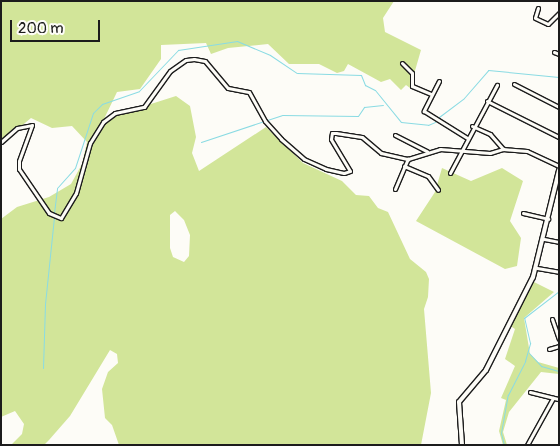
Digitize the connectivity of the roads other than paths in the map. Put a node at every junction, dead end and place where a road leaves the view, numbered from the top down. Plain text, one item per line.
1 (538, 8) dead end
2 (559, 13) edge
3 (554, 52) dead end
4 (559, 54) edge
5 (402, 63) dead end
6 (439, 81) dead end
7 (514, 84) dead end
8 (497, 85) dead end
9 (431, 94) junction
10 (487, 101) junction
11 (559, 107) edge
12 (472, 126) junction
13 (395, 134) dead end
14 (559, 137) edge
15 (466, 138) junction
16 (1, 142) edge
17 (461, 149) junction
18 (503, 149) junction
19 (428, 151) junction
20 (408, 159) junction
21 (404, 166) junction
22 (559, 166) edge
23 (559, 170) edge
24 (450, 173) dead end
25 (395, 189) dead end
26 (438, 190) dead end
27 (523, 213) dead end
28 (548, 219) junction
29 (544, 239) junction
30 (559, 242) edge
31 (537, 268) junction
32 (559, 272) edge
33 (552, 319) dead end
34 (559, 339) edge
35 (559, 346) edge
36 (550, 349) dead end
37 (530, 392) dead end
38 (554, 398) junction
39 (559, 399) edge
40 (462, 445) edge
41 (527, 445) edge

1 - 2 street
3 - 4 street
5 - 9 street
6 - 9 street
7 - 11 street
8 - 10 street
9 - 15 street
10 - 12 street
10 - 14 street
12 - 15 street
12 - 18 street
13 - 19 street
15 - 17 street
16 - 20 street
17 - 18 street
17 - 19 street
17 - 24 street
18 - 22 street
19 - 20 street
20 - 21 street
21 - 25 street
21 - 26 street
23 - 28 street
27 - 28 street
28 - 29 street
29 - 30 street
29 - 31 street
31 - 32 street
31 - 40 street
33 - 34 street
35 - 36 street
37 - 38 street
38 - 39 street
38 - 41 street

